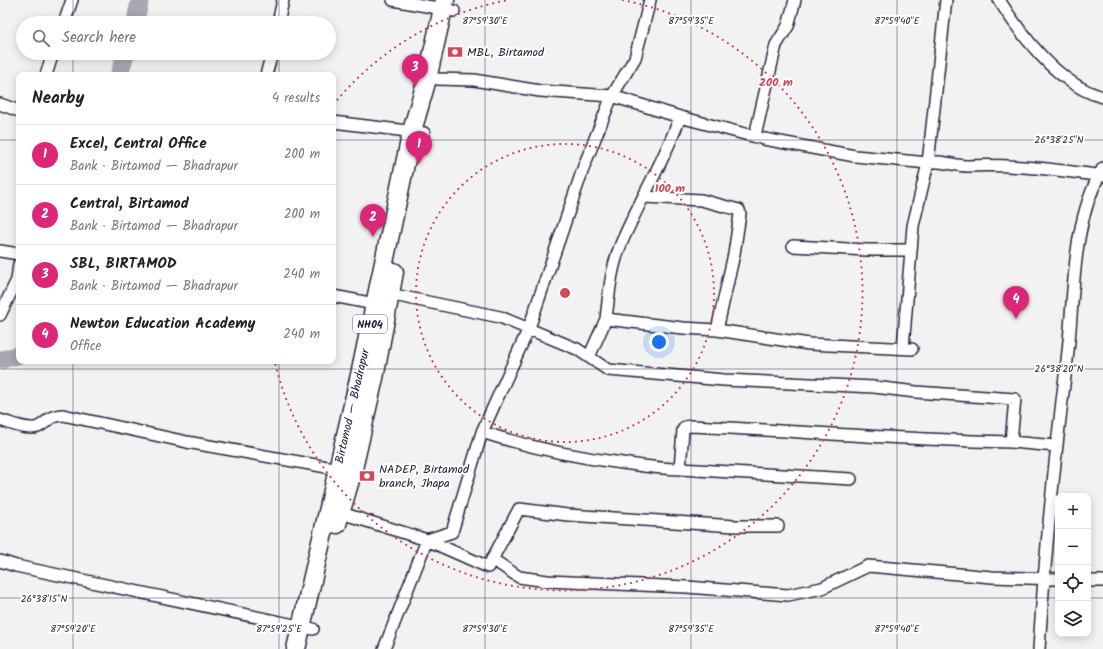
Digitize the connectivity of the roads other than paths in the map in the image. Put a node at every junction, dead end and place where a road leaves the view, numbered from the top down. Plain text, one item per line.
1 (72, 0) edge
2 (283, 0) edge
3 (393, 0) edge
4 (650, 0) edge
5 (795, 0) edge
6 (946, 0) edge
7 (999, 0) edge
8 (449, 5) edge
9 (66, 16) edge
10 (280, 16) edge
11 (51, 60) edge
12 (270, 60) edge
13 (47, 72) edge
14 (267, 72) edge
15 (437, 79) junction
16 (612, 96) junction
17 (1103, 97) edge
18 (0, 104) edge
19 (16, 110) edge
20 (680, 117) junction
21 (336, 122) edge
22 (418, 132) junction
23 (755, 136) junction
24 (928, 163) junction
25 (1102, 173) edge
26 (644, 197) junction
27 (793, 246) dead end
28 (911, 250) junction
29 (0, 251) edge
30 (16, 254) edge
31 (16, 282) edge
32 (336, 296) edge
33 (382, 299) junction
34 (0, 315) edge
35 (606, 319) junction
36 (528, 328) junction
37 (717, 330) junction
38 (589, 357) junction
39 (0, 420) edge
40 (482, 432) junction
41 (1011, 442) junction
42 (1056, 446) junction
43 (338, 469) junction
44 (680, 469) junction
45 (851, 479) dead end
46 (334, 511) junction
47 (778, 526) dead end
48 (427, 540) junction
49 (492, 559) junction
50 (0, 561) edge
51 (1043, 579) junction
52 (1055, 580) edge
53 (1091, 581) edge
54 (1103, 581) edge
55 (307, 627) junction
56 (296, 649) edge
57 (309, 649) edge
58 (384, 649) edge
59 (1039, 649) edge

1 - 9 street
2 - 10 street
3 - 8 street
4 - 16 street
5 - 23 street
6 - 24 street
7 - 17 street
8 - 15 main road, Birtamod — Bhadrapur / NH04
8 - 22 main road, Birtamod — Bhadrapur / NH04
11 - 13 street
12 - 14 street
15 - 16 street
15 - 22 main road, Birtamod — Bhadrapur / NH04
16 - 20 street
16 - 36 street
18 - 19 street
20 - 23 street
20 - 26 street
21 - 22 street
22 - 33 main road, Birtamod — Bhadrapur / NH04
23 - 24 street
24 - 25 street
24 - 28 street
25 - 42 street
26 - 35 street
26 - 37 street
27 - 28 street
28 - 37 street
29 - 30 street
31 - 34 street
32 - 33 street
33 - 36 street
33 - 43 main road, Birtamod — Bhadrapur / NH04
33 - 46 main road, Birtamod — Bhadrapur / NH04
35 - 37 street
35 - 38 street
36 - 38 street
36 - 40 street
38 - 41 street
39 - 43 street
40 - 44 street
40 - 48 street
41 - 42 street
41 - 44 street
42 - 51 street
43 - 46 main road, Birtamod — Bhadrapur / NH04
44 - 45 street
46 - 48 street
46 - 55 main road, Birtamod — Bhadrapur / NH04
47 - 49 street
48 - 49 street
48 - 58 street
49 - 51 street
50 - 55 street
51 - 52 street
51 - 59 street
53 - 54 street
55 - 56 main road, Birtamod — Bhadrapur / NH04
55 - 57 main road, Birtamod — Bhadrapur / NH04

